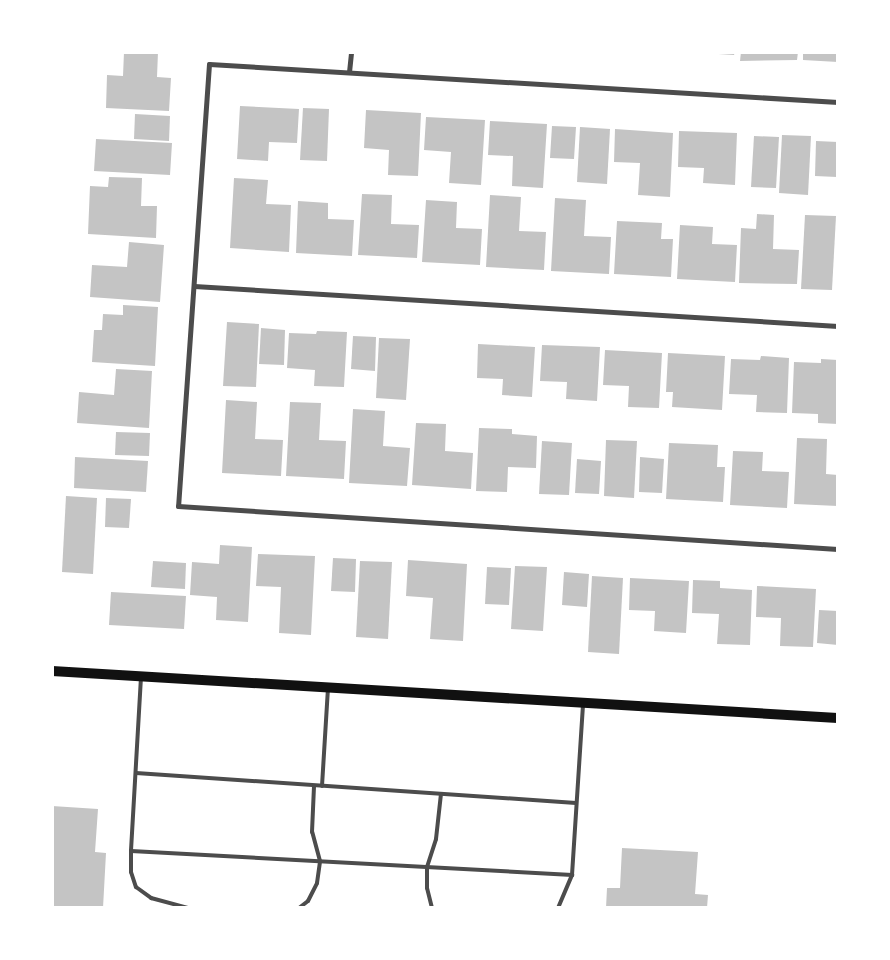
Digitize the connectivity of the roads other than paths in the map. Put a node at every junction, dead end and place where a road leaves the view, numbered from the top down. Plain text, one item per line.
1 (351, 52) edge
2 (349, 72) junction
3 (838, 102) edge
4 (194, 286) junction
5 (838, 326) edge
6 (838, 549) edge
7 (52, 672) edge
8 (141, 677) junction
9 (328, 688) junction
10 (583, 703) junction
11 (838, 718) edge
12 (136, 773) junction
13 (314, 786) junction
14 (322, 786) junction
15 (441, 794) junction
16 (576, 803) junction
17 (131, 851) junction
18 (320, 861) junction
19 (427, 867) junction
20 (572, 875) junction
21 (189, 908) edge
22 (299, 908) edge
23 (432, 908) edge
24 (558, 908) edge

1 - 2 street
2 - 3 street
2 - 4 street
4 - 5 street
4 - 6 street
7 - 8 main road
8 - 9 main road
8 - 12 lane
9 - 10 main road
9 - 14 lane
10 - 11 main road
10 - 16 lane
12 - 13 lane
12 - 17 lane
13 - 14 lane
13 - 18 lane
14 - 15 lane
15 - 16 lane
15 - 19 lane
16 - 20 lane
17 - 18 lane
17 - 21 lane
18 - 19 lane
18 - 22 lane
19 - 20 lane
19 - 23 lane
20 - 24 lane

